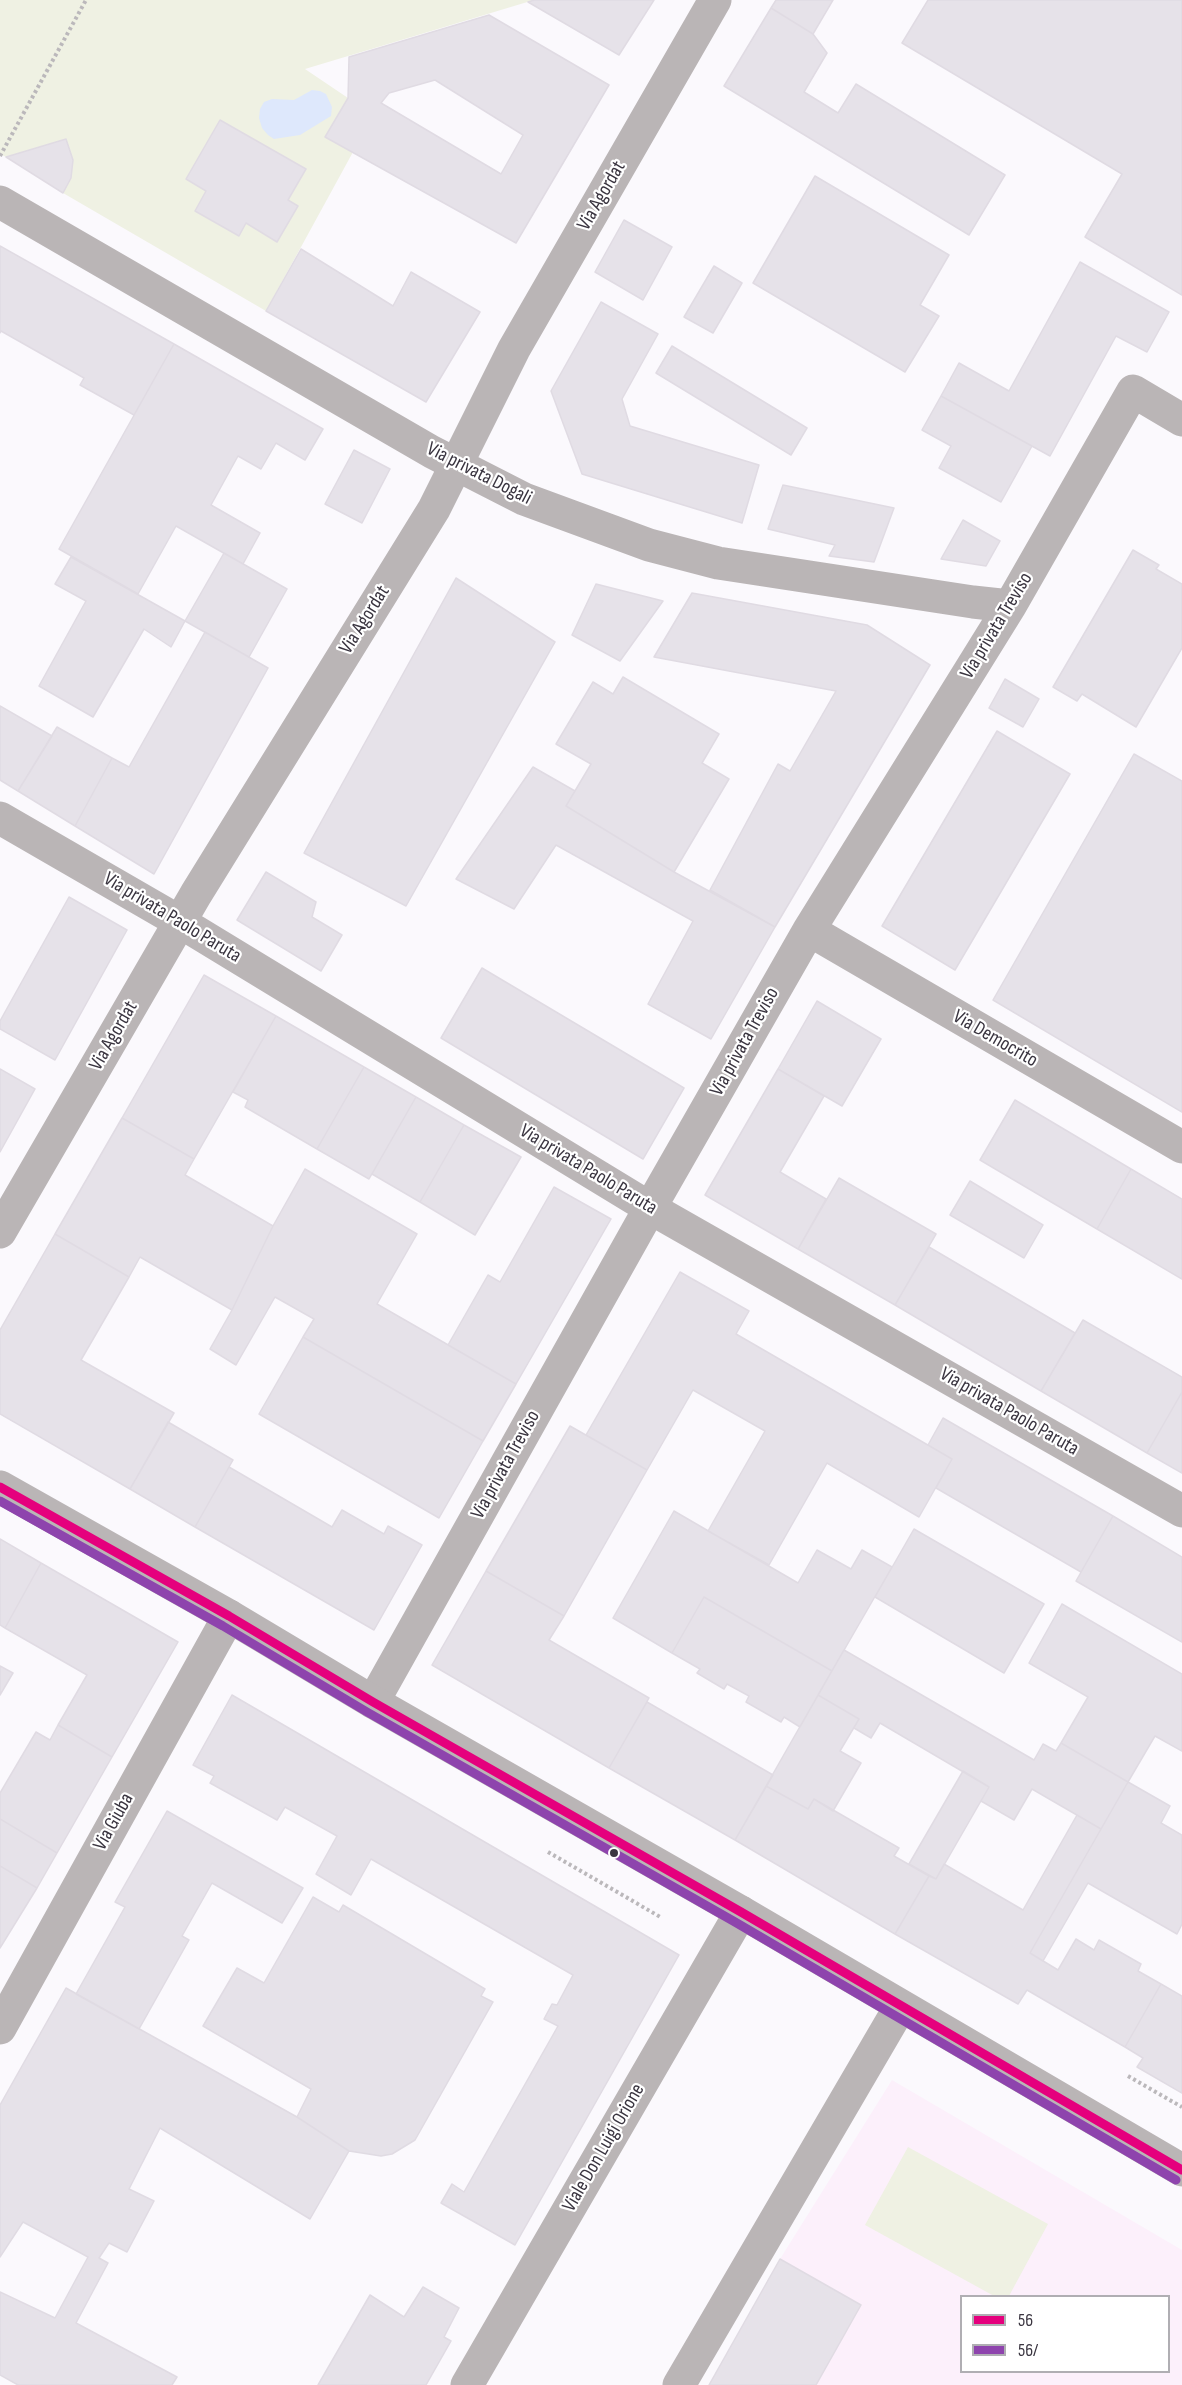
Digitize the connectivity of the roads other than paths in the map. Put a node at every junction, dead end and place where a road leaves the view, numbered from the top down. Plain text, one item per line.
1 (715, 0) edge
2 (0, 202) edge
3 (1182, 420) edge
4 (457, 465) junction
5 (1010, 606) junction
6 (0, 818) edge
7 (180, 922) junction
8 (809, 930) junction
9 (1182, 1147) edge
10 (650, 1208) junction
11 (0, 1232) edge
12 (0, 1487) edge
13 (1182, 1510) edge
14 (229, 1616) junction
15 (373, 1702) junction
16 (741, 1912) junction
17 (900, 2007) junction
18 (0, 2028) edge
19 (1182, 2170) edge
20 (467, 2385) edge
21 (679, 2385) edge

1 - 4 street, Via Agordat
2 - 4 street, Via privata Dogali
3 - 5 street, Via privata Treviso
4 - 5 street, Via privata Dogali
4 - 7 street, Via Agordat
5 - 8 street, Via privata Treviso
6 - 7 street, Via privata Paolo Paruta
7 - 10 street, Via privata Paolo Paruta
7 - 11 street, Via Agordat
8 - 9 street, Via Democrito
8 - 10 street, Via privata Treviso
10 - 13 street, Via privata Paolo Paruta
10 - 15 street, Via privata Treviso
12 - 14 street
14 - 15 street
14 - 18 street, Via Giuba
15 - 16 street
16 - 17 street
16 - 20 street, Viale Don Luigi Orione
17 - 19 street
17 - 21 street

